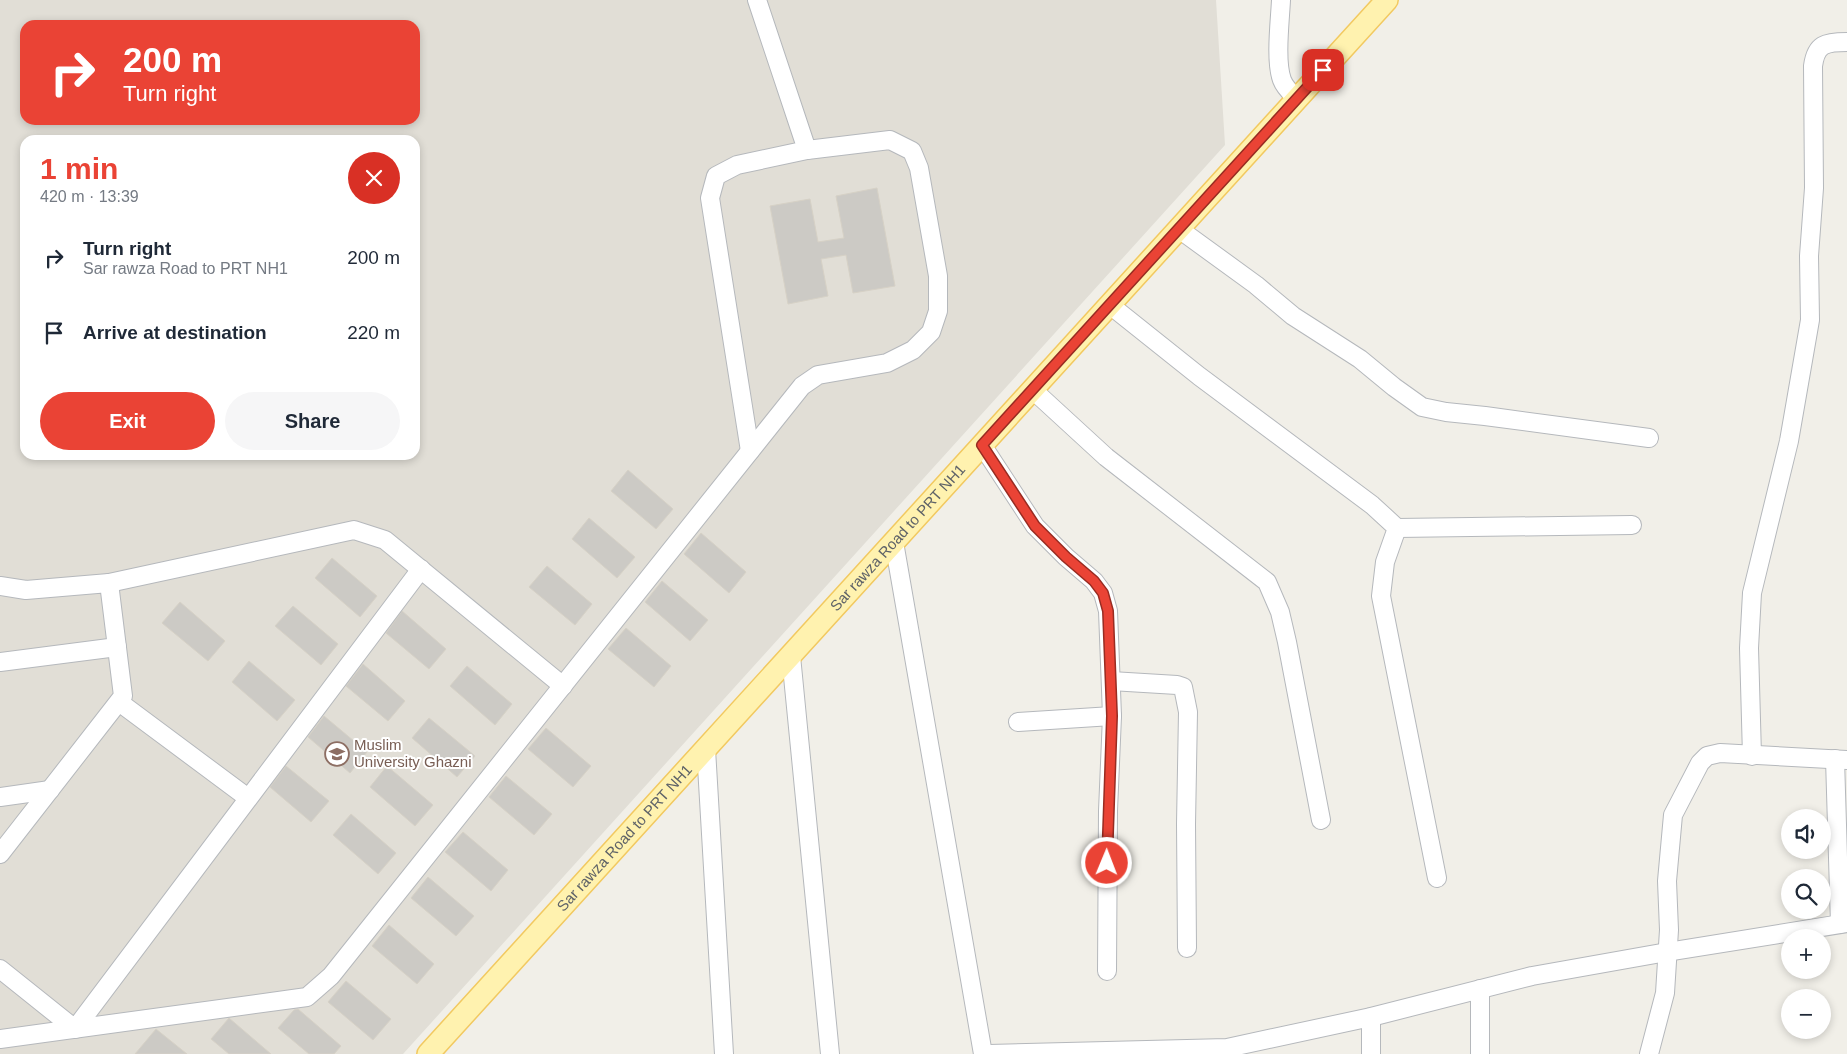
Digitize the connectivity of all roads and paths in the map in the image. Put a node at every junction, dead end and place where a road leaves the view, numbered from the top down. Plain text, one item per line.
1 (757, 0) edge
2 (1280, 0) edge
3 (1387, 0) edge
4 (1847, 42) edge
5 (1297, 99) junction
6 (807, 150) junction
7 (1179, 229) junction
8 (1110, 305) junction
9 (1033, 390) junction
10 (1649, 438) dead end
11 (982, 445) junction
12 (750, 451) junction
13 (1632, 525) dead end
14 (1397, 528) junction
15 (894, 542) junction
16 (420, 569) junction
17 (109, 583) junction
18 (0, 586) edge
19 (117, 647) junction
20 (791, 656) junction
21 (0, 662) edge
22 (1111, 681) junction
23 (563, 686) junction
24 (119, 702) junction
25 (1112, 716) junction
26 (1018, 722) dead end
27 (706, 749) junction
28 (1752, 756) junction
29 (1841, 760) edge
30 (50, 790) junction
31 (0, 798) edge
32 (248, 798) junction
33 (1321, 820) dead end
34 (0, 854) edge
35 (1437, 878) dead end
36 (1844, 924) edge
37 (1187, 948) dead end
38 (1667, 952) junction
39 (0, 970) edge
40 (1107, 971) dead end
41 (1480, 989) junction
42 (1371, 1017) junction
43 (75, 1029) junction
44 (0, 1039) edge
45 (1143, 1052) edge
46 (428, 1054) edge
47 (724, 1054) edge
48 (830, 1054) edge
49 (983, 1054) edge
50 (989, 1054) edge
51 (1371, 1054) edge
52 (1480, 1054) edge
53 (1649, 1054) edge

1 - 6 street
2 - 5 street
3 - 5 main road, Sar rawza Road to PRT NH1
4 - 28 street
5 - 7 main road, Sar rawza Road to PRT NH1
6 - 12 street
6 - 12 street
7 - 8 main road, Sar rawza Road to PRT NH1
7 - 10 street
8 - 9 main road, Sar rawza Road to PRT NH1
8 - 14 street
9 - 11 main road, Sar rawza Road to PRT NH1
9 - 33 street
11 - 15 main road, Sar rawza Road to PRT NH1
11 - 22 street
12 - 23 street
13 - 14 street
14 - 35 street
15 - 20 main road, Sar rawza Road to PRT NH1
15 - 49 street
16 - 17 street
16 - 23 street
16 - 32 street
17 - 18 street
17 - 19 street
19 - 21 street
19 - 24 street
20 - 27 main road, Sar rawza Road to PRT NH1
20 - 48 street
22 - 25 street
22 - 37 street
23 - 43 street
24 - 30 street
24 - 32 street
25 - 26 street
25 - 40 street
27 - 46 main road, Sar rawza Road to PRT NH1
27 - 47 street
28 - 29 street
28 - 38 street
29 - 36 street
30 - 31 street
30 - 34 street
32 - 43 street
36 - 38 street
38 - 41 street
38 - 53 street
39 - 43 street
41 - 42 street
41 - 52 street
42 - 45 street
42 - 51 street
43 - 44 street
45 - 50 street

